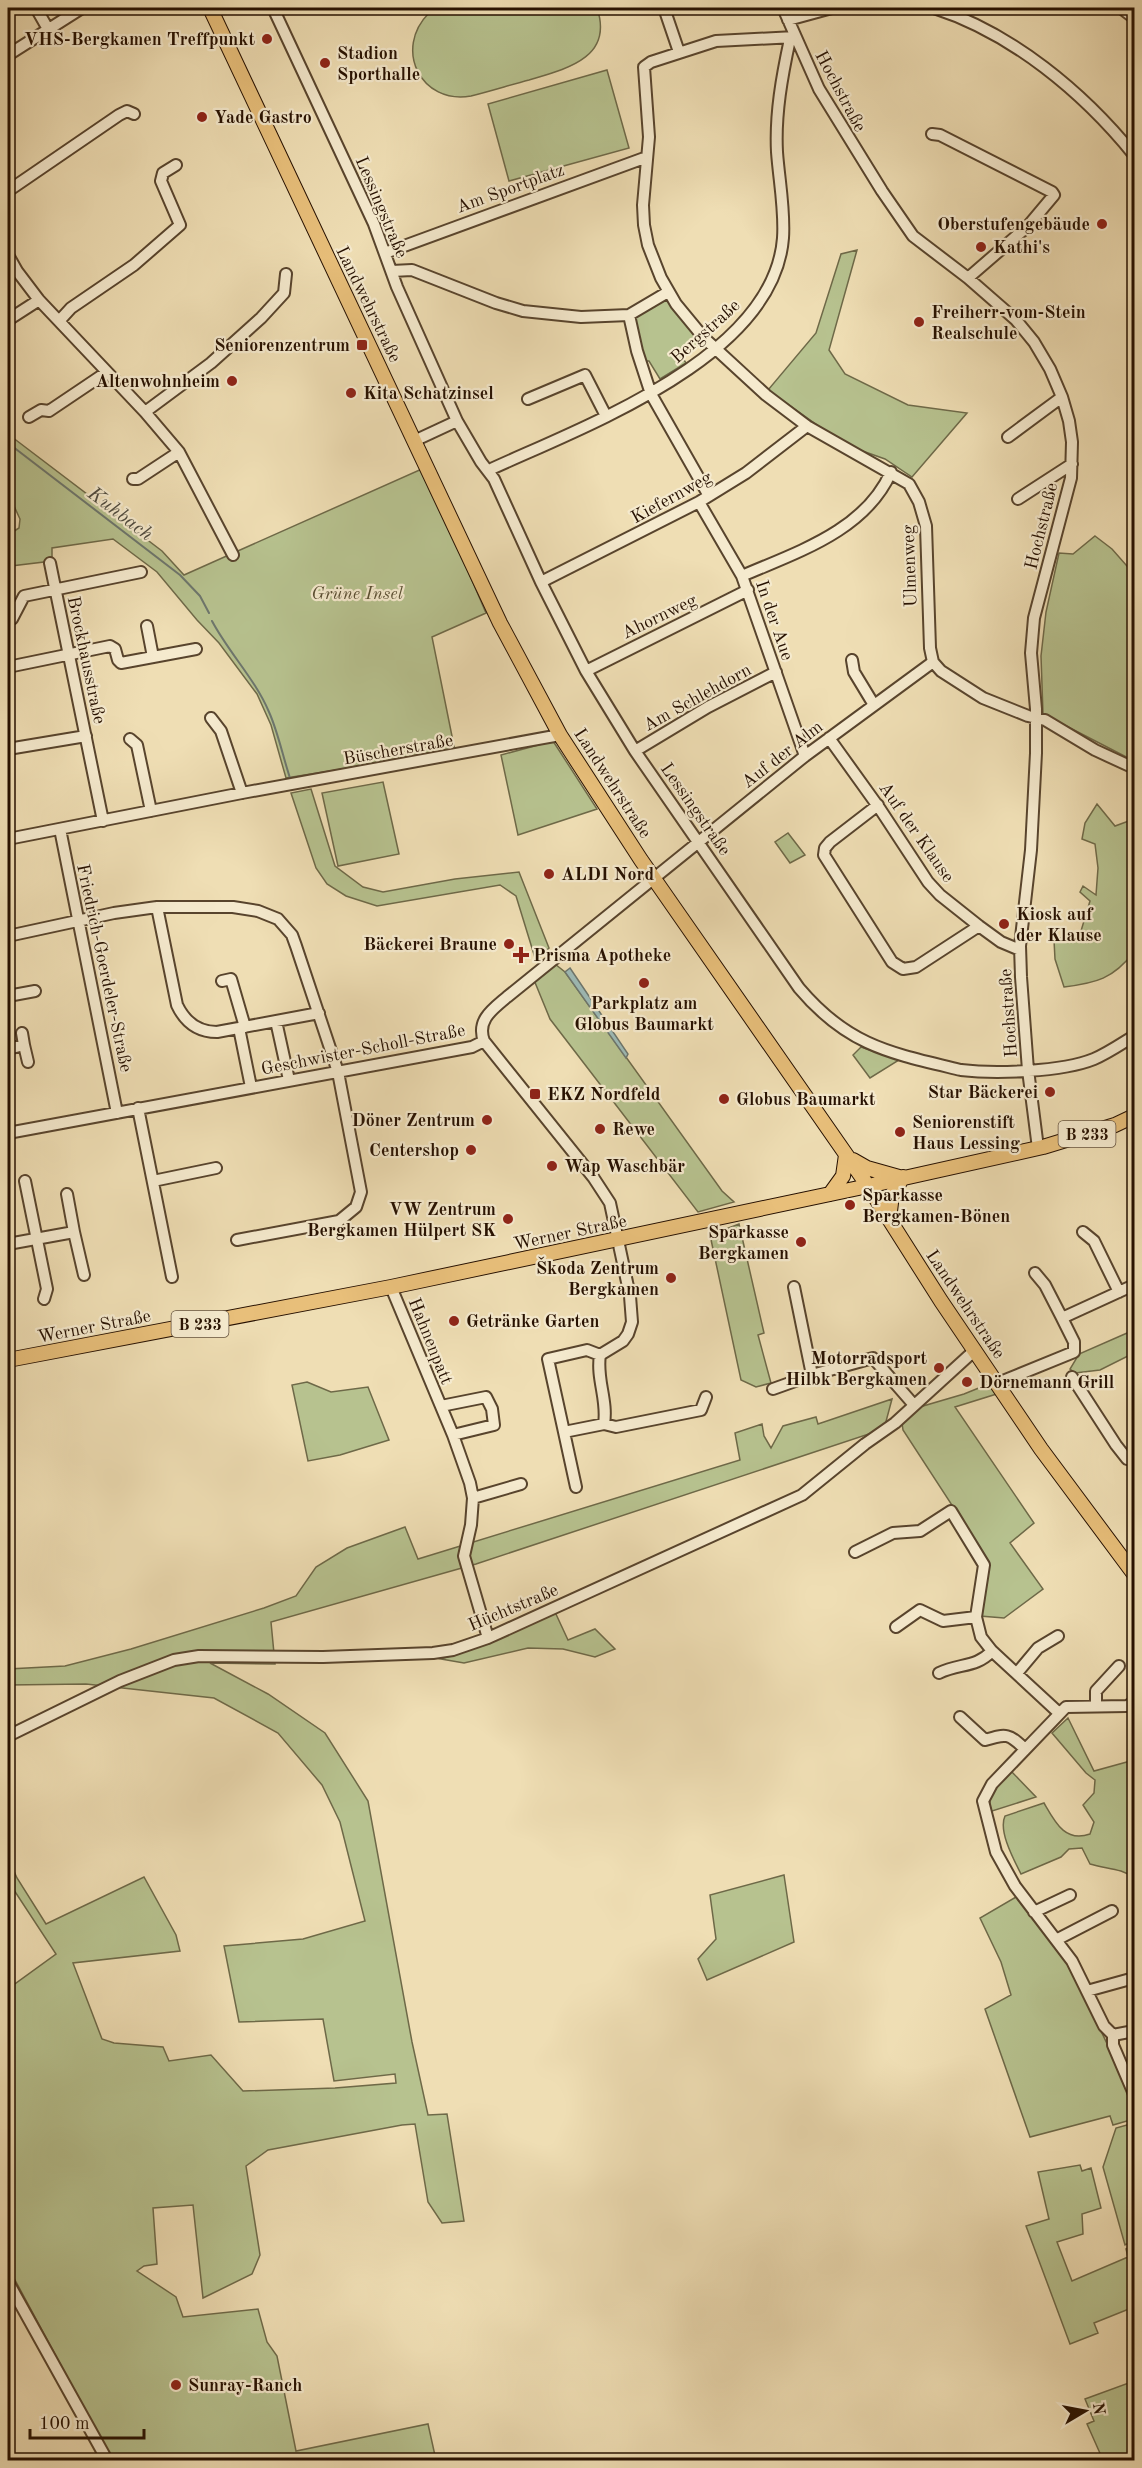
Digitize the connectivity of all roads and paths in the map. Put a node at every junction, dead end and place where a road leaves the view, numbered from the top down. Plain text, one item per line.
1 (36, 8) edge
2 (82, 8) edge
3 (210, 8) edge
4 (273, 8) edge
5 (664, 8) edge
6 (783, 8) edge
7 (832, 8) edge
8 (934, 8) edge
9 (1120, 8) edge
10 (1134, 18) edge
11 (788, 20) junction
12 (48, 29) junction
13 (793, 38) junction
14 (679, 52) junction
15 (8, 55) edge
16 (134, 114) dead end
17 (932, 134) dead end
18 (1134, 155) edge
19 (646, 157) junction
20 (176, 165) dead end
21 (8, 191) edge
22 (385, 253) junction
23 (8, 255) edge
24 (392, 272) junction
25 (286, 274) dead end
26 (968, 278) junction
27 (668, 292) junction
28 (39, 300) junction
29 (629, 315) junction
30 (8, 320) edge
31 (60, 320) junction
32 (714, 348) junction
33 (107, 372) junction
34 (651, 394) junction
35 (1062, 397) junction
36 (528, 399) dead end
37 (145, 412) junction
38 (606, 416) junction
39 (29, 417) dead end
40 (458, 421) junction
41 (807, 426) junction
42 (1008, 437) dead end
43 (414, 441) junction
44 (179, 452) junction
45 (1072, 464) junction
46 (489, 470) junction
47 (891, 472) junction
48 (134, 479) dead end
49 (709, 496) junction
50 (1018, 499) dead end
51 (699, 502) junction
52 (233, 555) dead end
53 (50, 563) dead end
54 (141, 572) dead end
55 (742, 576) junction
56 (541, 582) junction
57 (56, 590) junction
58 (748, 590) junction
59 (12, 619) dead end
60 (147, 626) dead end
61 (196, 649) dead end
62 (68, 654) junction
63 (153, 657) junction
64 (852, 660) dead end
65 (933, 662) junction
66 (8, 667) edge
67 (586, 670) junction
68 (776, 672) junction
69 (874, 705) junction
70 (1036, 717) junction
71 (211, 718) dead end
72 (560, 735) junction
73 (86, 736) junction
74 (130, 738) dead end
75 (829, 738) junction
76 (8, 749) edge
77 (635, 751) junction
78 (805, 756) junction
79 (1134, 768) edge
80 (242, 793) junction
81 (878, 806) junction
82 (151, 811) junction
83 (103, 820) junction
84 (60, 829) junction
85 (8, 839) edge
86 (699, 841) junction
87 (653, 877) junction
88 (157, 908) junction
89 (78, 921) junction
90 (979, 926) junction
91 (8, 936) edge
92 (1020, 950) junction
93 (222, 981) dead end
94 (35, 991) dead end
95 (8, 996) edge
96 (319, 1013) junction
97 (276, 1021) junction
98 (242, 1027) junction
99 (22, 1033) dead end
100 (1134, 1036) edge
101 (484, 1041) junction
102 (24, 1045) junction
103 (8, 1048) edge
104 (28, 1062) dead end
105 (1028, 1070) junction
106 (338, 1072) junction
107 (289, 1080) junction
108 (251, 1087) junction
109 (138, 1108) junction
110 (117, 1113) junction
111 (1134, 1116) edge
112 (8, 1133) edge
113 (1038, 1148) junction
114 (846, 1155) junction
115 (216, 1168) dead end
116 (903, 1178) junction
117 (25, 1181) dead end
118 (153, 1181) junction
119 (868, 1186) junction
120 (67, 1194) dead end
121 (830, 1194) junction
122 (890, 1219) junction
123 (74, 1232) junction
124 (1083, 1232) dead end
125 (37, 1238) junction
126 (237, 1240) dead end
127 (619, 1240) junction
128 (8, 1244) edge
129 (1035, 1273) dead end
130 (84, 1275) dead end
131 (172, 1277) dead end
132 (1134, 1285) edge
133 (392, 1287) junction
134 (794, 1287) dead end
135 (1119, 1292) junction
136 (44, 1299) dead end
137 (1062, 1318) junction
138 (975, 1350) junction
139 (600, 1355) junction
140 (8, 1360) edge
141 (812, 1375) junction
142 (1072, 1377) dead end
143 (998, 1383) junction
144 (773, 1389) dead end
145 (706, 1397) dead end
146 (914, 1405) junction
147 (441, 1406) junction
148 (604, 1424) junction
149 (564, 1432) junction
150 (453, 1435) junction
151 (1134, 1455) edge
152 (521, 1484) dead end
153 (576, 1487) dead end
154 (473, 1498) junction
155 (855, 1552) dead end
156 (1134, 1574) edge
157 (976, 1617) junction
158 (896, 1627) dead end
159 (1058, 1636) dead end
160 (488, 1638) junction
161 (993, 1651) junction
162 (1119, 1666) dead end
163 (939, 1673) dead end
164 (1017, 1673) junction
165 (1134, 1702) edge
166 (1096, 1706) junction
167 (1059, 1713) junction
168 (960, 1717) dead end
169 (8, 1736) edge
170 (1025, 1749) junction
171 (1070, 1895) dead end
172 (1112, 1911) dead end
173 (1034, 1912) junction
174 (1056, 1940) junction
175 (1134, 1978) edge
176 (1087, 1991) junction
177 (1134, 2031) edge
178 (1113, 2035) junction
179 (1134, 2094) edge
180 (8, 2282) edge
181 (106, 2460) edge

1 - 12 street
2 - 12 street
3 - 43 main road, Landwehrstraße
4 - 22 street, Lessingstraße
5 - 14 street
6 - 11 street, Hochstraße
7 - 11 street
8 - 18 street
9 - 10 street
11 - 13 street, Hochstraße
12 - 15 street
13 - 14 street
13 - 26 street, Hochstraße
13 - 32 street, Bergstraße
14 - 19 street, Ulmenweg
16 - 21 street
17 - 26 street
19 - 22 street, Am Sportplatz
19 - 27 street, Ulmenweg
20 - 31 street
22 - 24 street, Lessingstraße
23 - 28 street
24 - 29 street
24 - 40 street, Lessingstraße
25 - 37 street
26 - 35 street, Hochstraße
27 - 29 street
27 - 32 street, Ulmenweg
28 - 30 street
28 - 31 street
29 - 34 street
31 - 33 street
32 - 34 street, Bergstraße
32 - 41 street, Ulmenweg
33 - 37 street
33 - 39 street
34 - 38 street, Bergstraße
34 - 49 street
35 - 42 street
35 - 45 street, Hochstraße
36 - 38 street
37 - 44 street
38 - 46 street, Bergstraße
40 - 43 street
40 - 46 street, Lessingstraße
41 - 47 street, Ulmenweg
41 - 49 street, Kiefernweg
43 - 72 main road, Landwehrstraße
44 - 48 street
44 - 52 street
45 - 50 street
45 - 70 street, Hochstraße
46 - 56 street, Lessingstraße
47 - 55 street
47 - 65 street, Ulmenweg
49 - 51 street, Kiefernweg
51 - 55 street, In der Aue
51 - 56 street, Kiefernweg
53 - 57 street, Brockhausstraße
54 - 57 street, Brockhausstraße
55 - 58 street, In der Aue
56 - 67 street, Lessingstraße
57 - 59 street, Brockhausstraße
57 - 62 street, Brockhausstraße
58 - 67 street, Ahornweg
58 - 68 street, In der Aue
60 - 63 street
61 - 63 street
62 - 63 street
62 - 66 street
62 - 73 street, Brockhausstraße
64 - 69 street
65 - 69 street, Auf der Alm
65 - 70 street
67 - 77 street, Lessingstraße
68 - 77 street, Am Schlehdorn
68 - 78 street, In der Aue
69 - 75 street, Auf der Alm
70 - 79 street
70 - 92 street, Hochstraße
71 - 80 street
72 - 80 street, Büscherstraße
72 - 87 main road, Landwehrstraße
73 - 76 street, Brockhausstraße
73 - 83 street, Brockhausstraße
74 - 82 street
75 - 78 street, Auf der Alm
75 - 81 street, Auf der Klause
77 - 86 street, Lessingstraße
78 - 86 street, Auf der Alm
80 - 82 street, Büscherstraße
81 - 90 street, Auf der Klause
81 - 90 street
82 - 83 street, Büscherstraße
83 - 84 street, Büscherstraße
84 - 85 street, Büscherstraße
84 - 89 street, Friedrich-Goerdeler-Straße
86 - 87 street, Auf der Alm
86 - 105 street, Lessingstraße
87 - 101 street, Geschwister-Scholl-Straße
87 - 114 main road, Landwehrstraße
88 - 89 street
88 - 96 street
88 - 98 street
89 - 91 street
89 - 110 street, Friedrich-Goerdeler-Straße
90 - 92 street, Auf der Klause
92 - 105 street, Hochstraße
93 - 98 street
94 - 95 street
96 - 97 street
96 - 106 street
97 - 98 street
97 - 107 street
98 - 108 street
99 - 102 street
100 - 105 street, Lessingstraße
101 - 106 street, Geschwister-Scholl-Straße
101 - 127 street
102 - 103 street
102 - 104 street
105 - 113 street, Hochstraße
106 - 107 street, Geschwister-Scholl-Straße
106 - 126 street
107 - 108 street, Geschwister-Scholl-Straße
108 - 109 street, Geschwister-Scholl-Straße
109 - 110 street, Geschwister-Scholl-Straße
109 - 118 street
110 - 112 street, Geschwister-Scholl-Straße
111 - 113 main road, Werner Straße / B 233
113 - 116 main road, Werner Straße / B 233
114 - 116 main road
114 - 119 main road, Landwehrstraße
114 - 121 main road
115 - 118 street
116 - 119 main road, Werner Straße / B 233
116 - 122 main road
117 - 125 street
118 - 131 street
119 - 121 main road, Werner Straße / B 233
119 - 122 main road, Landwehrstraße
120 - 123 street
121 - 127 main road, Werner Straße / B 233
122 - 138 main road, Landwehrstraße
123 - 125 street
123 - 130 street
124 - 135 street
125 - 128 street
125 - 136 street
127 - 133 main road, Werner Straße / B 233
127 - 139 street
129 - 137 street
132 - 135 street
133 - 140 main road, Werner Straße / B 233
133 - 147 street, Hahnenpatt
134 - 141 street
135 - 137 street
137 - 143 street
138 - 143 main road, Landwehrstraße
138 - 146 street, Hüchtstraße
139 - 148 street
139 - 149 street
141 - 144 street
141 - 146 street
142 - 151 street
143 - 156 main road, Landwehrstraße
145 - 148 street
146 - 160 street, Hüchtstraße
147 - 150 street, Hahnenpatt
147 - 150 street, Hahnenpatt
148 - 149 street
149 - 153 street
150 - 154 street, Hahnenpatt
152 - 154 street
154 - 160 street, Hahnenpatt
155 - 157 street
157 - 158 street
157 - 161 street
159 - 164 street
160 - 169 street, Hüchtstraße
161 - 163 street
161 - 164 street
162 - 166 street
164 - 167 street
165 - 166 street
166 - 167 street
167 - 170 street
168 - 170 street
170 - 173 street
171 - 173 street
172 - 174 street
173 - 174 street
174 - 176 street
175 - 176 street
176 - 178 street
177 - 178 street
178 - 179 street
180 - 181 street

